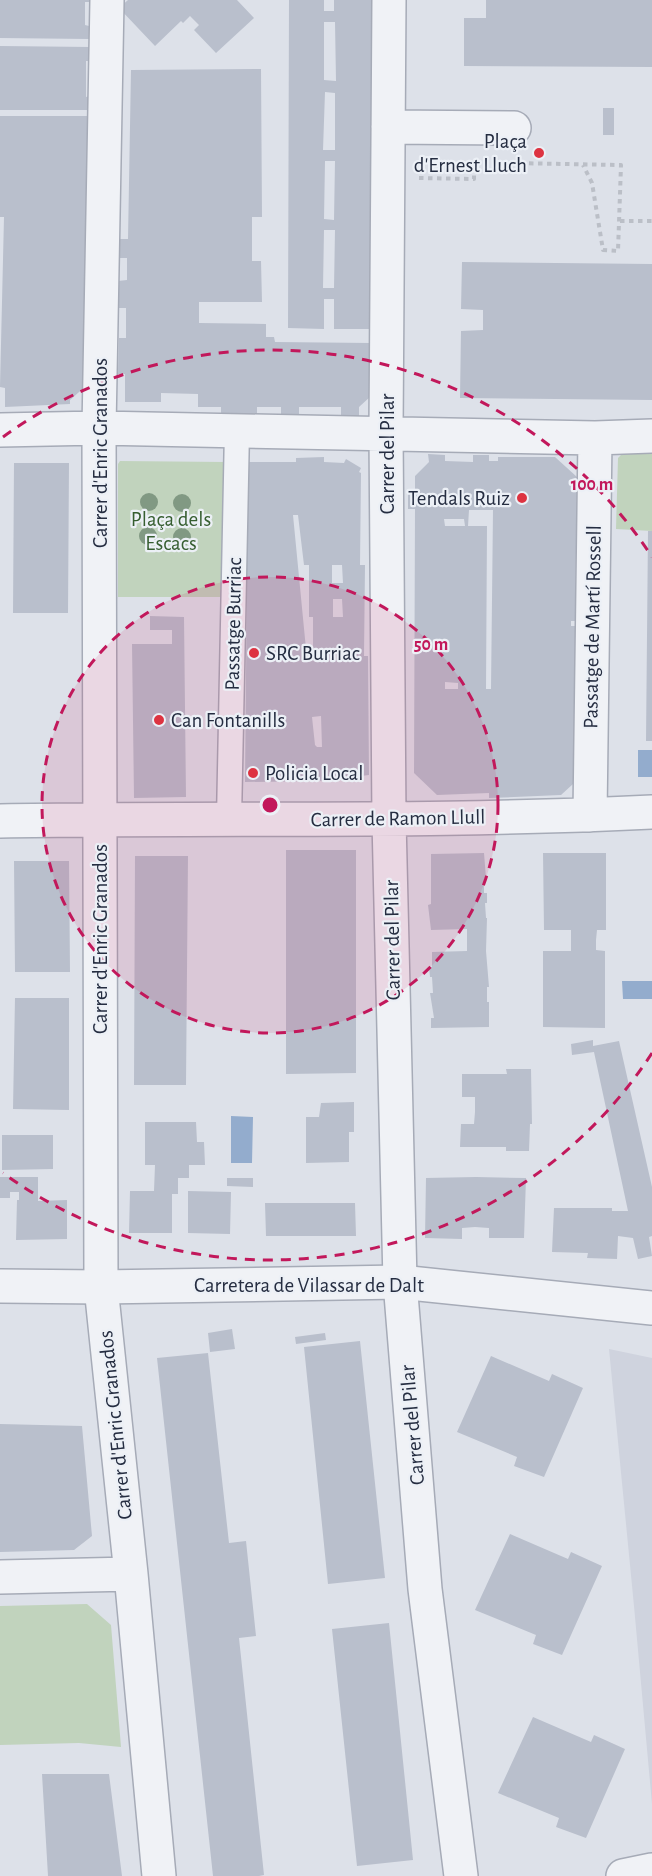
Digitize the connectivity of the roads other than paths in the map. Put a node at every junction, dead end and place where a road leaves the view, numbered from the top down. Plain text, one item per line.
1 (107, 0) edge
2 (389, 0) edge
3 (388, 127) junction
4 (514, 128) dead end
5 (99, 428) junction
6 (0, 430) edge
7 (237, 430) junction
8 (386, 432) junction
9 (652, 436) edge
10 (595, 438) junction
11 (652, 812) edge
12 (590, 815) junction
13 (99, 819) junction
14 (230, 819) junction
15 (0, 820) edge
16 (389, 820) junction
17 (400, 1282) junction
18 (0, 1286) edge
19 (101, 1287) junction
20 (652, 1308) edge
21 (131, 1574) junction
22 (0, 1577) edge
23 (652, 1870) edge
24 (159, 1876) edge
25 (460, 1876) edge
26 (623, 1876) edge

1 - 5 street, Carrer d'Enric Granados
2 - 3 street, Carrer del Pilar
3 - 4 street
3 - 8 street, Carrer del Pilar
5 - 6 street
5 - 7 street
5 - 13 street, Carrer d'Enric Granados
7 - 8 street
7 - 14 street, Passatge Burriac
8 - 10 street
8 - 16 street, Carrer del Pilar
9 - 10 street
10 - 12 street, Passatge de Martí Rossell
11 - 12 street, Carrer de Ramon Llull
12 - 16 street, Carrer de Ramon Llull
13 - 14 street, Carrer de Ramon Llull
13 - 15 street, Carrer de Ramon Llull
13 - 19 street, Carrer d'Enric Granados
14 - 16 street, Carrer de Ramon Llull
16 - 17 street, Carrer del Pilar
17 - 19 street, Carretera de Vilassar de Dalt
17 - 20 street, Carretera de Vilassar de Dalt
17 - 25 street, Carrer del Pilar
18 - 19 street, Carretera de Vilassar de Dalt
19 - 21 street, Carrer d'Enric Granados
21 - 22 street
21 - 24 street, Carrer d'Enric Granados
23 - 26 street

